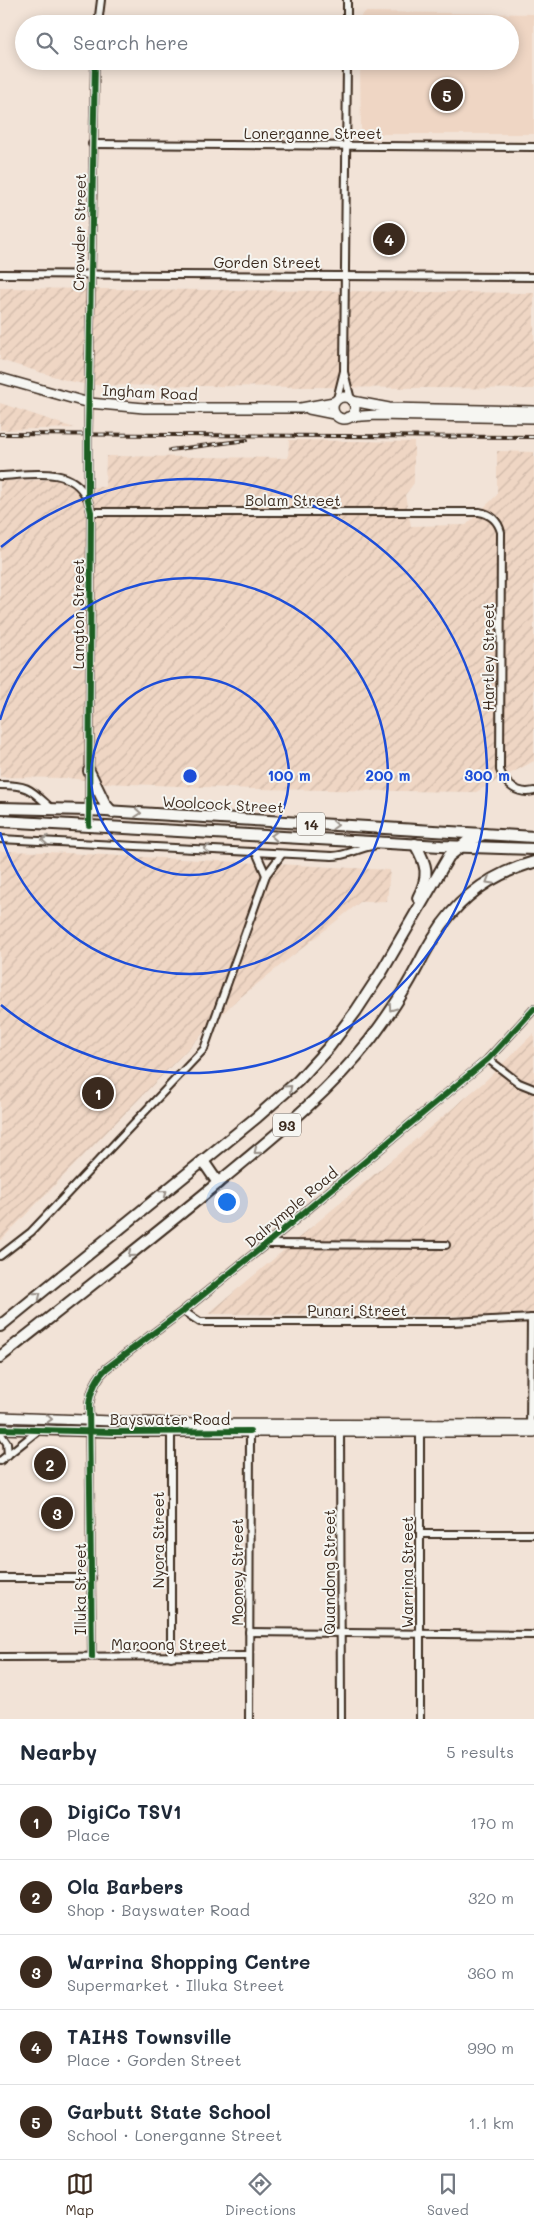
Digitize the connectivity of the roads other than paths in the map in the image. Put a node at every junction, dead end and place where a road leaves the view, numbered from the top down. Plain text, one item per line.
1 (100, 0) edge
2 (347, 0) edge
3 (99, 15) edge
4 (347, 15) edge
5 (95, 70) edge
6 (346, 70) edge
7 (92, 144) junction
8 (346, 146) junction
9 (534, 147) edge
10 (91, 273) junction
11 (0, 274) edge
12 (345, 275) junction
13 (534, 276) edge
14 (344, 371) junction
15 (0, 378) edge
16 (352, 400) junction
17 (335, 401) junction
18 (89, 403) junction
19 (302, 408) junction
20 (534, 411) edge
21 (334, 414) junction
22 (348, 417) junction
23 (534, 418) edge
24 (0, 476) edge
25 (88, 500) junction
26 (91, 512) junction
27 (494, 518) joint
28 (89, 772) junction
29 (0, 785) edge
30 (534, 791) edge
31 (0, 808) edge
32 (51, 808) junction
33 (89, 810) junction
34 (112, 812) junction
35 (0, 821) edge
36 (89, 825) junction
37 (484, 834) junction
38 (534, 837) edge
39 (0, 839) edge
40 (399, 843) junction
41 (415, 844) junction
42 (460, 846) junction
43 (485, 847) junction
44 (534, 849) edge
45 (256, 852) junction
46 (282, 854) junction
47 (534, 862) edge
48 (266, 875) junction
49 (393, 950) junction
50 (534, 1009) edge
51 (488, 1058) junction
52 (534, 1090) edge
53 (203, 1161) junction
54 (218, 1183) junction
55 (266, 1244) junction
56 (446, 1245) dead end
57 (0, 1256) edge
58 (183, 1311) junction
59 (533, 1318) edge
60 (0, 1326) edge
61 (0, 1357) edge
62 (0, 1417) edge
63 (90, 1421) junction
64 (171, 1428) junction
65 (250, 1428) junction
66 (340, 1428) junction
67 (420, 1428) junction
68 (532, 1428) edge
69 (0, 1429) edge
70 (39, 1430) junction
71 (91, 1432) junction
72 (0, 1433) edge
73 (8, 1455) junction
74 (0, 1461) edge
75 (421, 1534) junction
76 (534, 1534) edge
77 (0, 1578) edge
78 (92, 1578) junction
79 (249, 1632) junction
80 (342, 1634) junction
81 (419, 1634) junction
82 (534, 1635) edge
83 (249, 1656) junction
84 (0, 1657) edge
85 (92, 1657) junction
86 (170, 1657) junction
87 (249, 1719) edge
88 (341, 1719) edge
89 (420, 1719) edge

1 - 3 street
2 - 4 street
5 - 7 street, Crowder Street
6 - 8 street
7 - 8 street, Lonerganne Street
7 - 10 street, Crowder Street
8 - 9 street, Lonerganne Street
8 - 12 street
10 - 11 street, Gorden Street
10 - 12 street, Gorden Street
10 - 18 street, Crowder Street
12 - 13 street, Gorden Street
12 - 14 street
14 - 16 street
14 - 17 street
15 - 18 main road, Ingham Road
16 - 17 main road
16 - 20 main road
16 - 22 main road
17 - 19 main road, Ingham Road
17 - 21 main road
18 - 19 main road, Ingham Road
18 - 25 street, Langton Street
19 - 21 main road, Ingham Road
21 - 22 main road
22 - 23 main road
24 - 25 street
25 - 26 street, Langton Street
26 - 27 street, Bolam Street
26 - 28 street, Langton Street
27 - 30 street, Hartley Street
28 - 33 street, Langton Street
28 - 34 main road
29 - 32 street
31 - 32 main road, Woolcock Street / 14
32 - 33 main road, Woolcock Street / 14
33 - 34 main road, Woolcock Street / 14
33 - 36 street, Langton Street
34 -> 37 main road, Woolcock Street / 14
35 - 36 main road, Woolcock Street / 14
40 -> 36 main road, Woolcock Street / 14
37 - 38 main road, Woolcock Street / 14
37 - 42 main road, 93
37 - 43 main road
45 -> 39 street
40 - 41 main road, Woolcock Street / 14
40 - 46 street
41 - 42 main road, Woolcock Street / 14
41 - 49 main road
42 - 43 main road, Woolcock Street / 14
42 - 49 main road, 93
43 - 44 main road, Woolcock Street / 14
45 - 46 street
45 - 48 street
46 - 48 street
47 -> 54 main road, 93
48 - 57 street
53 -> 49 main road, 93
50 - 51 street, Dalrymple Road
51 - 52 street
51 - 55 street, Dalrymple Road
53 - 54 main road
60 -> 53 main road, 93
54 -> 61 main road, 93
55 - 56 street
55 - 58 street, Dalrymple Road
58 - 59 street, Punari Street
58 - 63 street, Dalrymple Road
59 - 68 street
62 -> 63 main road, Bayswater Road
63 - 64 main road, Bayswater Road
63 - 71 street, Dalrymple Road
64 - 65 main road, Bayswater Road
64 - 71 main road, Bayswater Road
64 - 86 street, Nyora Street
65 - 66 main road, Bayswater Road
65 - 79 street, Mooney Street
66 - 67 main road, Bayswater Road
66 - 80 street, Quandong Street
67 - 68 main road, Bayswater Road
67 - 75 street, Warrina Street
69 - 70 main road, Bayswater Road
70 - 71 main road, Bayswater Road
70 - 73 street
71 - 78 street, Illuka Street
72 - 73 street
73 - 74 street
75 - 76 street
75 - 81 street, Warrina Street
77 - 78 street
78 - 85 street, Illuka Street
79 - 80 street
79 - 83 street, Mooney Street
80 - 81 street
80 - 88 street, Quandong Street
81 - 82 street
81 - 89 street, Warrina Street
83 - 86 street, Maroong Street
83 - 87 street, Mooney Street
84 - 85 street, Maroong Street
85 - 86 street, Maroong Street

